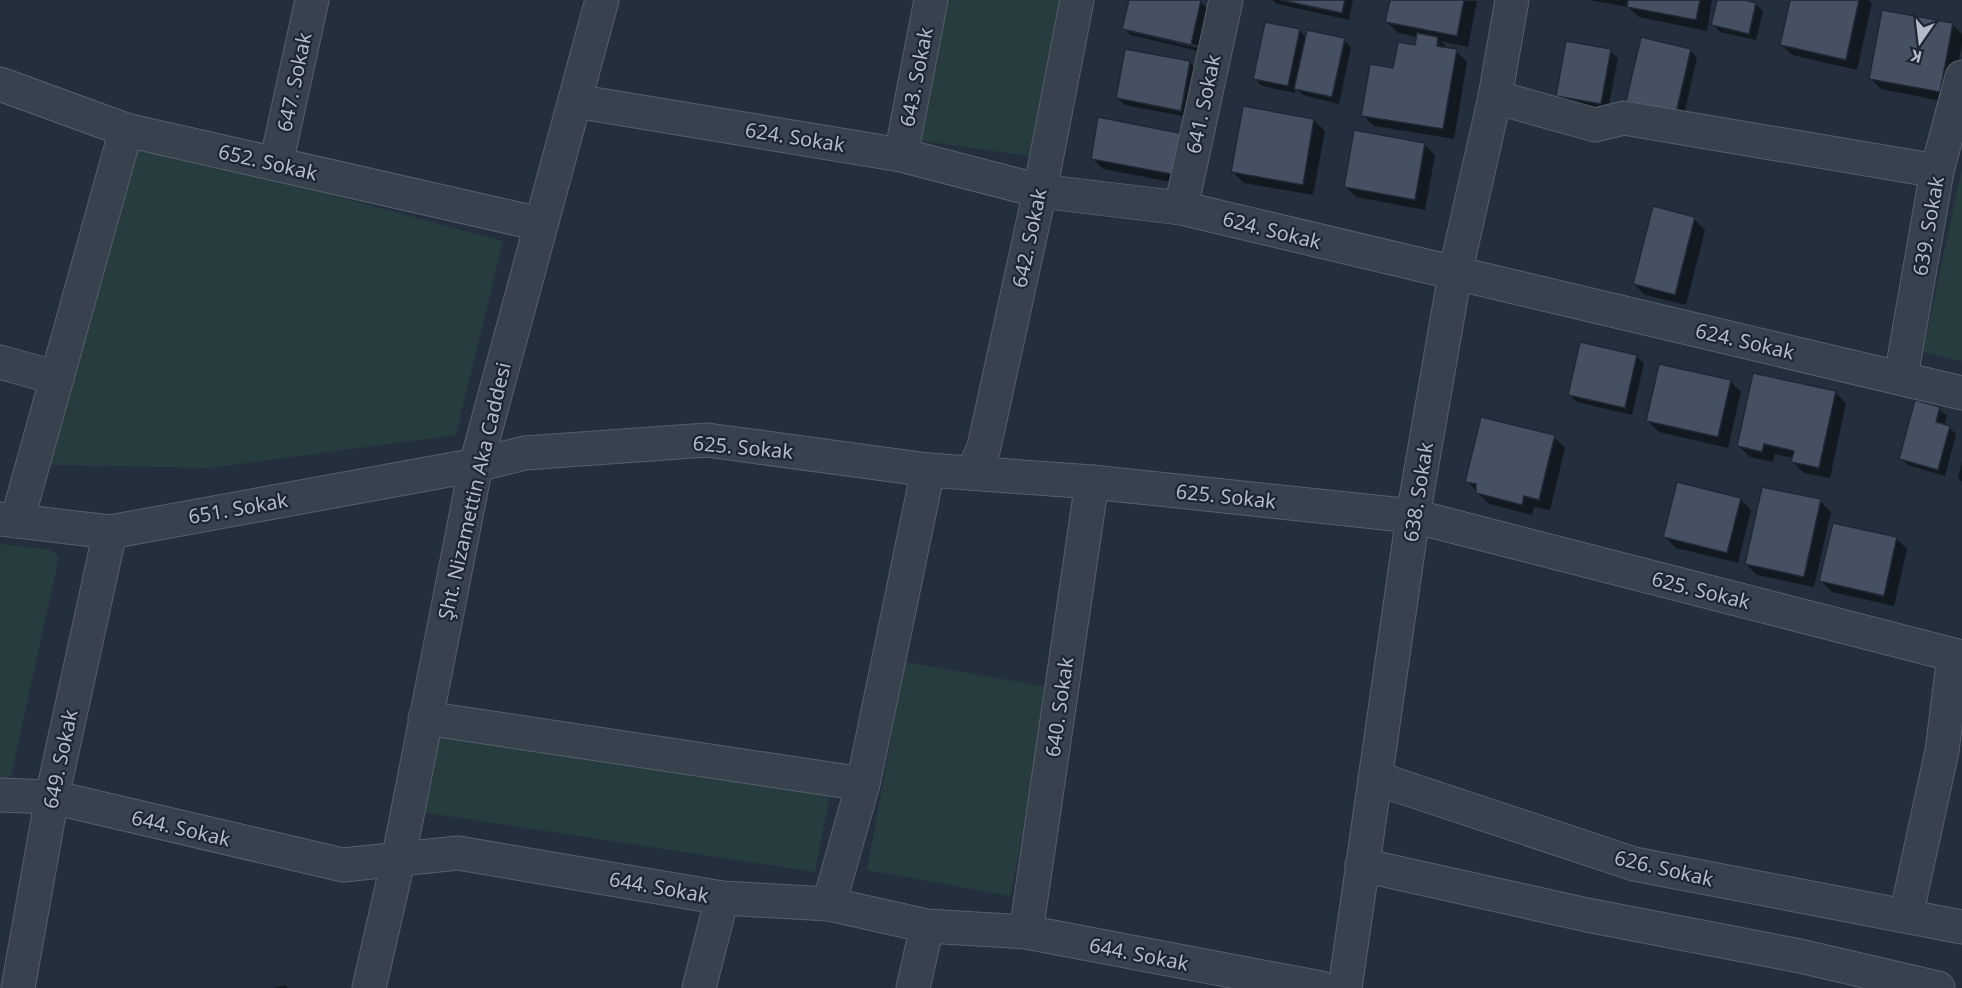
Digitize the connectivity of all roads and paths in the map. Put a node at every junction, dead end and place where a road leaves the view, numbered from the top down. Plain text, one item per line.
1 (312, 0) edge
2 (602, 0) edge
3 (931, 0) edge
4 (1077, 0) edge
5 (1226, 0) edge
6 (1512, 0) edge
7 (1962, 77) edge
8 (0, 84) edge
9 (1495, 97) junction
10 (575, 101) junction
11 (126, 130) junction
12 (901, 155) junction
13 (276, 164) junction
14 (1937, 171) junction
15 (1040, 191) junction
16 (1181, 208) junction
17 (540, 224) junction
18 (1455, 274) junction
19 (0, 362) edge
20 (1901, 377) junction
21 (57, 378) junction
22 (1962, 393) edge
23 (476, 465) junction
24 (928, 470) junction
25 (973, 473) junction
26 (1092, 482) junction
27 (1413, 516) junction
28 (8, 520) edge
29 (110, 531) junction
30 (1958, 656) edge
31 (425, 718) junction
32 (1375, 778) junction
33 (863, 784) junction
34 (0, 795) edge
35 (52, 797) junction
36 (398, 861) junction
37 (1362, 866) junction
38 (722, 898) junction
39 (829, 904) junction
40 (1905, 916) junction
41 (927, 926) junction
42 (1962, 927) edge
43 (1026, 932) junction
44 (18, 988) edge
45 (369, 988) edge
46 (699, 988) edge
47 (913, 988) edge
48 (1321, 988) edge
49 (1345, 988) edge
50 (1938, 988) edge

1 - 13 street, 647. Sokak
2 - 10 street, Şht. Nizamettin Aka Caddesi
3 - 12 street, 643. Sokak
4 - 15 street, 642. Sokak
5 - 16 street, 641. Sokak
6 - 9 street, 638. Sokak
7 - 14 street, 639. Sokak
8 - 11 street, 652. Sokak
9 - 14 street
9 - 18 street, 638. Sokak
10 - 12 street, 624. Sokak
10 - 17 street, Şht. Nizamettin Aka Caddesi
11 - 13 street, 652. Sokak
11 - 21 street
12 - 15 street, 624. Sokak
13 - 17 street, 652. Sokak
14 - 20 street, 639. Sokak
15 - 16 street, 624. Sokak
15 - 25 street, 642. Sokak
16 - 18 street, 624. Sokak
17 - 23 street, Şht. Nizamettin Aka Caddesi
18 - 20 street, 624. Sokak
18 - 27 street, 638. Sokak
19 - 21 street
20 - 22 street, 624. Sokak
21 - 28 street
23 - 24 street, 625. Sokak
23 - 29 street, 651. Sokak
23 - 31 street, Şht. Nizamettin Aka Caddesi
24 - 25 street, 625. Sokak
24 - 33 street
25 - 26 street, 625. Sokak
26 - 27 street, 625. Sokak
26 - 43 street, 640. Sokak
27 - 30 street, 625. Sokak
27 - 32 street, 638. Sokak
28 - 29 street, 651. Sokak
29 - 35 street, 649. Sokak
30 - 40 street
31 - 33 street
31 - 36 street, Şht. Nizamettin Aka Caddesi
32 - 37 street, 638. Sokak
32 - 40 street, 626. Sokak
33 - 39 street
34 - 35 street, 644. Sokak
35 - 36 street, 644. Sokak
35 - 44 street, 649. Sokak
36 - 38 street, 644. Sokak
36 - 45 street, Şht. Nizamettin Aka Caddesi
37 - 49 street, 638. Sokak
37 - 50 street
38 - 39 street, 644. Sokak
38 - 46 street
39 - 41 street, 644. Sokak
40 - 42 street, 626. Sokak
41 - 43 street, 644. Sokak
41 - 47 street
43 - 48 street, 644. Sokak

